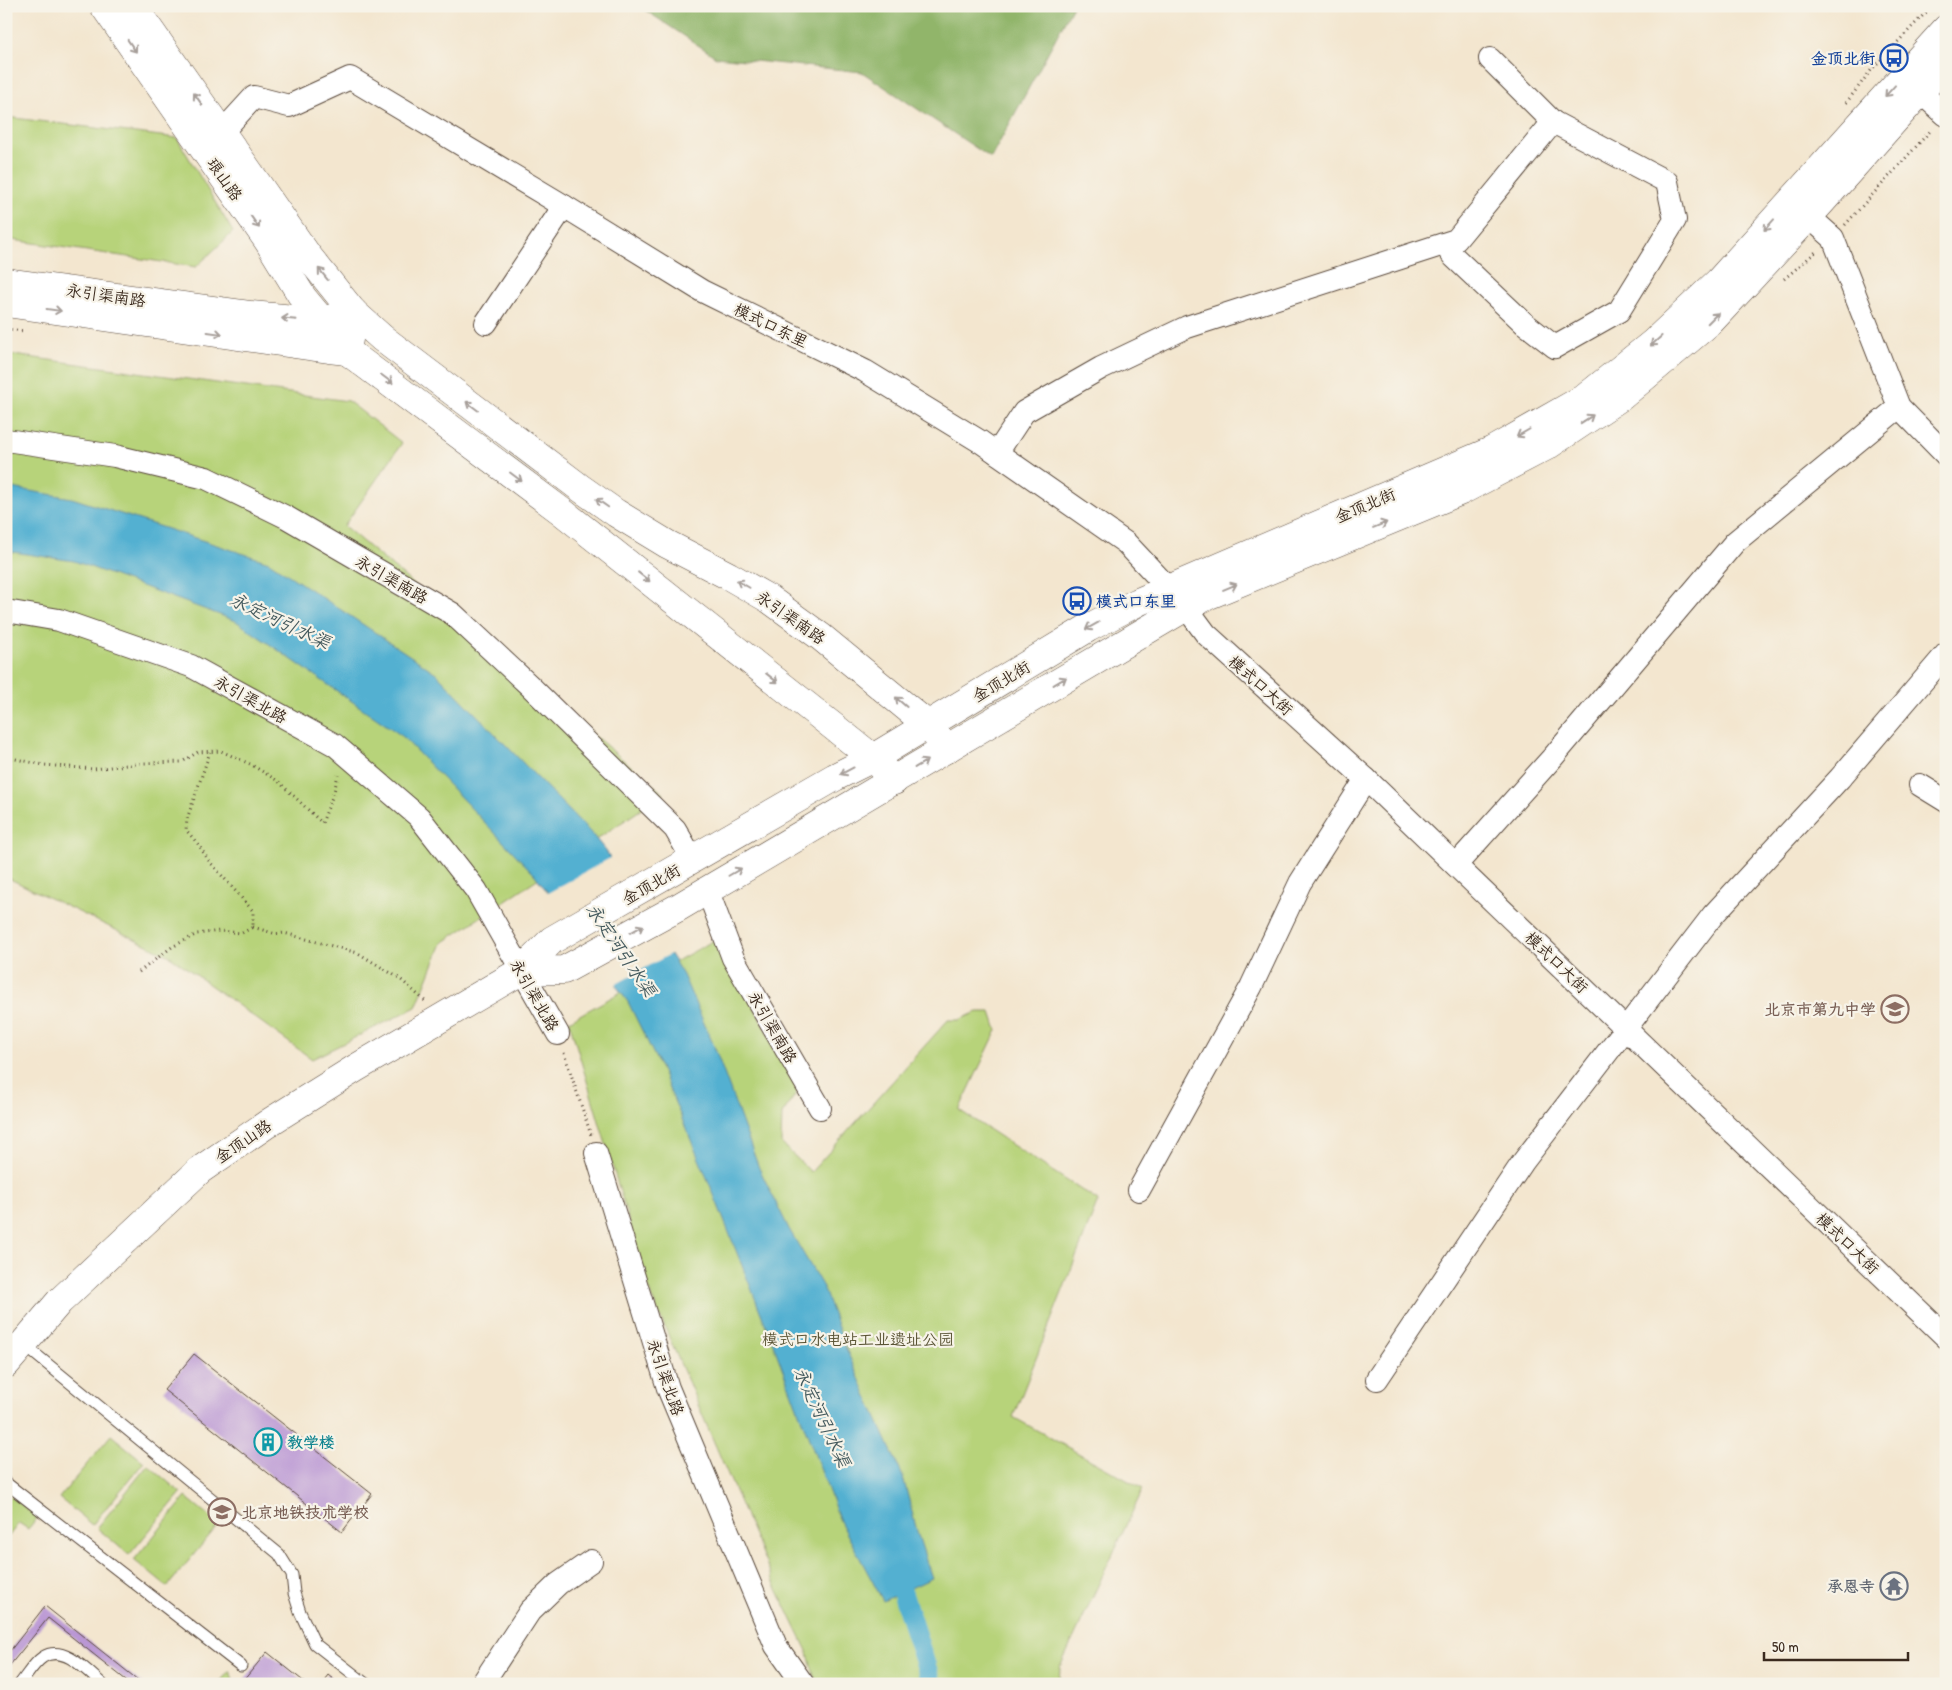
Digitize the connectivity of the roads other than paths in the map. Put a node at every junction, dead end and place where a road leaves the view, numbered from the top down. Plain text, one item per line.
1 (104, 6) edge
2 (133, 6) edge
3 (1946, 29) edge
4 (1490, 59) dead end
5 (1946, 63) edge
6 (1920, 92) junction
7 (1946, 114) edge
8 (1553, 122) junction
9 (222, 132) junction
10 (564, 206) junction
11 (1800, 209) junction
12 (1444, 244) junction
13 (6, 282) edge
14 (6, 303) edge
15 (354, 312) junction
16 (322, 321) junction
17 (486, 323) dead end
18 (347, 351) junction
19 (1899, 406) junction
20 (6, 440) edge
21 (997, 453) junction
22 (1946, 455) edge
23 (1167, 588) junction
24 (1186, 608) junction
25 (6, 611) edge
26 (1946, 654) edge
27 (928, 725) junction
28 (947, 749) junction
29 (872, 758) junction
30 (1366, 780) junction
31 (894, 781) junction
32 (1920, 784) dead end
33 (1946, 801) edge
34 (692, 860) junction
35 (1456, 865) junction
36 (707, 889) junction
37 (521, 972) junction
38 (1625, 1028) junction
39 (558, 1034) road end
40 (820, 1108) dead end
41 (596, 1153) road end
42 (1139, 1190) dead end
43 (1946, 1337) edge
44 (14, 1354) edge
45 (1378, 1379) dead end
46 (6, 1483) edge
47 (591, 1561) dead end
48 (241, 1666) dead end
49 (20, 1684) edge
50 (102, 1684) edge
51 (366, 1684) edge
52 (482, 1684) edge
53 (803, 1684) edge

1 -> 16 main road, 琅山路
9 -> 2 main road, 琅山路
3 -> 11 main road, 金顶北街
4 - 8 street
5 - 6 main road, 金顶北街
6 - 7 street
6 - 11 main road, 金顶北街
8 - 12 street
8 - 12 street
9 - 10 street, 模式口东里
15 -> 9 main road, 琅山路
10 - 17 street
10 - 21 street, 模式口东里
11 - 19 street
11 -> 23 main road, 金顶北街
24 -> 11 main road, 金顶北街
12 - 21 street
16 -> 13 main road, 永引渠南路
14 -> 18 main road, 永引渠南路
15 - 16 main road, 永引渠南路
15 - 18 main road
27 -> 15 main road, 永引渠南路
16 - 18 main road, 琅山路
18 -> 29 main road
19 - 22 street
19 - 35 street
20 - 34 street, 永引渠南路
21 - 23 street, 模式口东里
23 - 24 street, 模式口大街
23 -> 27 main road, 金顶北街
28 -> 24 main road, 金顶北街
24 - 30 street, 模式口大街
25 - 37 street, 永引渠北路
26 - 38 street
27 - 28 main road, 永引渠南路
27 - 29 main road, 金顶北街
31 -> 28 main road, 金顶北街
29 - 31 main road
29 -> 34 main road, 金顶北街
30 - 35 street, 模式口大街
30 - 42 street
36 -> 31 main road, 金顶北街
32 - 33 street
34 - 37 main road, 金顶北街
35 - 38 street, 模式口大街
37 -> 36 main road, 金顶北街
36 - 40 street, 永引渠南路
37 - 39 street, 永引渠北路
37 - 44 main road, 金顶山路
38 - 43 street, 模式口大街
38 - 45 street
41 - 53 street, 永引渠北路
44 - 51 lane
46 - 48 lane
47 - 52 street
49 - 50 lane

